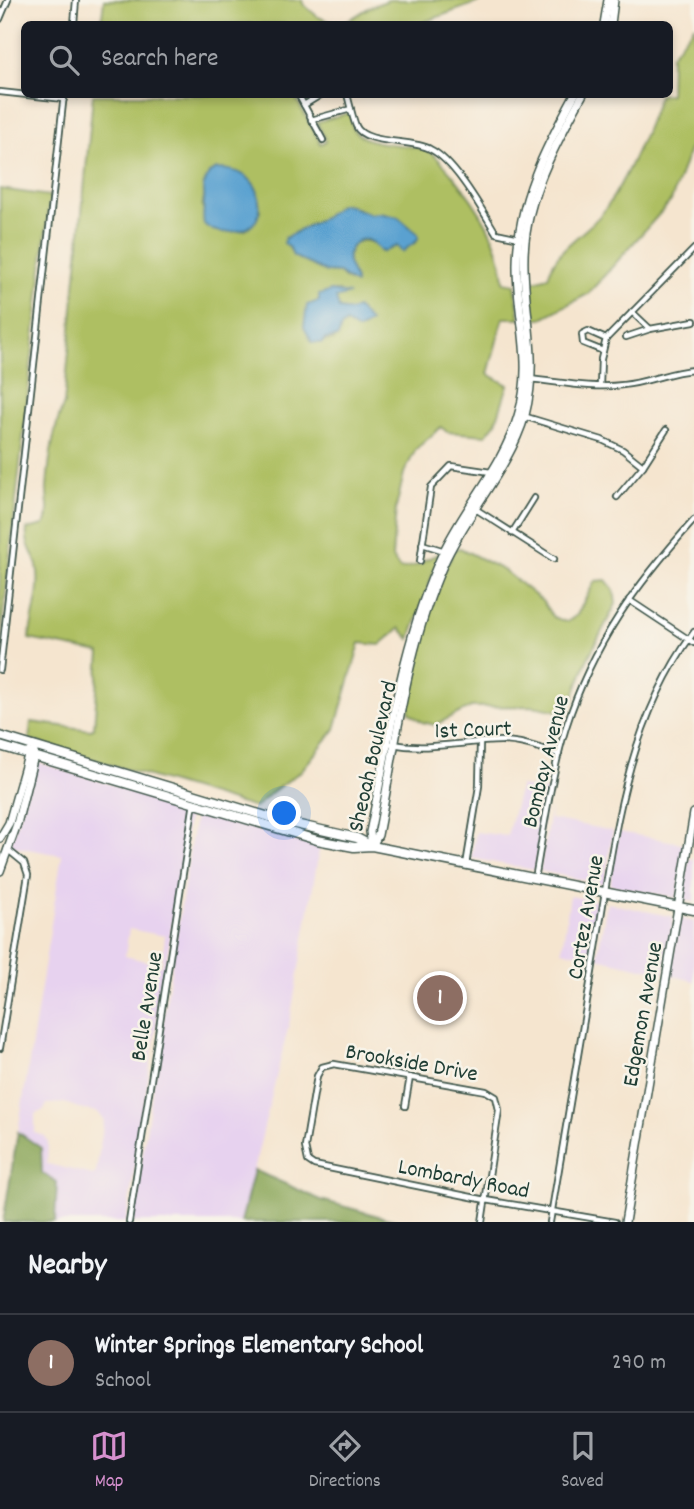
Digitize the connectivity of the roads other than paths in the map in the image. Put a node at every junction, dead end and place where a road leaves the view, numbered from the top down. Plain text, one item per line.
1 (8, 0) edge
2 (76, 0) edge
3 (608, 0) edge
4 (614, 0) edge
5 (0, 19) edge
6 (74, 21) edge
7 (604, 21) edge
8 (611, 21) edge
9 (0, 92) edge
10 (21, 94) edge
11 (64, 98) edge
12 (300, 98) edge
13 (315, 98) edge
14 (348, 98) edge
15 (573, 98) edge
16 (581, 98) edge
17 (304, 105) junction
18 (351, 109) junction
19 (312, 120) junction
20 (323, 140) dead end
21 (522, 238) junction
22 (694, 248) edge
23 (632, 312) junction
24 (694, 321) edge
25 (650, 329) junction
26 (626, 337) dead end
27 (607, 338) junction
28 (603, 351) junction
29 (694, 370) edge
30 (528, 379) junction
31 (600, 386) junction
32 (521, 416) junction
33 (666, 430) dead end
34 (643, 466) junction
35 (491, 472) junction
36 (617, 497) dead end
37 (534, 498) dead end
38 (473, 508) junction
39 (694, 520) edge
40 (512, 533) junction
41 (422, 544) junction
42 (446, 552) junction
43 (554, 559) dead end
44 (420, 561) dead end
45 (629, 600) junction
46 (694, 632) edge
47 (688, 639) junction
48 (694, 643) edge
49 (0, 670) edge
50 (0, 736) edge
51 (392, 743) junction
52 (480, 743) junction
53 (0, 746) edge
54 (33, 746) junction
55 (559, 754) junction
56 (31, 755) junction
57 (168, 786) junction
58 (146, 790) junction
59 (195, 799) junction
60 (694, 813) edge
61 (0, 838) edge
62 (372, 846) junction
63 (6, 849) junction
64 (466, 865) junction
65 (0, 871) edge
66 (535, 878) junction
67 (606, 892) junction
68 (678, 907) junction
69 (694, 910) edge
70 (0, 1048) edge
71 (410, 1077) junction
72 (405, 1106) dead end
73 (307, 1161) joint
74 (486, 1200) junction
75 (552, 1211) junction
76 (129, 1222) edge
77 (482, 1222) edge
78 (550, 1222) edge
79 (615, 1222) edge
80 (625, 1222) edge

1 - 5 street
2 - 6 street
3 - 7 street
4 - 8 street
9 - 10 street
11 - 49 street
12 - 17 street
13 - 17 street
14 - 18 street
15 - 21 street, Sheoah Boulevard
16 - 21 street, Sheoah Boulevard
17 - 19 street
18 - 19 street
18 - 21 street
19 - 20 street
21 - 30 street, Sheoah Boulevard
22 - 23 street
23 - 25 street
23 - 27 street
24 - 25 street
25 - 26 street
27 - 28 street
27 - 28 street
28 - 31 street
29 - 31 street
30 - 31 street
30 - 32 street, Sheoah Boulevard
32 - 34 street
32 - 35 street, Sheoah Boulevard
32 - 38 street, Sheoah Boulevard
33 - 34 street
34 - 36 street
35 - 38 street, Sheoah Boulevard
35 - 41 street
37 - 40 street
38 - 40 street
38 - 42 street, Sheoah Boulevard
39 - 45 street, Bombay Avenue
40 - 43 street
41 - 42 street
41 - 44 street
42 - 51 street, Sheoah Boulevard
45 - 47 street
45 - 55 street, Bombay Avenue
46 - 47 street, Cortez Avenue
47 - 48 street
47 - 67 street, Cortez Avenue
50 - 54 main road
51 - 52 street, 1st Court
51 - 62 street, Sheoah Boulevard
52 - 55 street, 1st Court
52 - 64 street
53 - 56 main road
54 - 56 street
54 - 57 main road
55 - 66 street, Bombay Avenue
56 - 58 main road
56 - 61 street
56 - 63 street
57 - 58 main road
57 - 59 main road
58 - 59 main road
59 - 62 main road
59 - 76 street, Belle Avenue
60 - 68 street, Edgemon Avenue
62 - 64 main road
63 - 65 street
63 - 70 street
64 - 66 main road
66 - 67 main road
67 - 68 main road
67 - 75 street, Cortez Avenue
68 - 69 main road
68 - 80 street, Edgemon Avenue
71 - 72 street
71 - 73 street, Brookside Drive
71 - 74 street, Brookside Drive
73 - 74 street, Lombardy Road
74 - 75 street, Lombardy Road
74 - 77 street
75 - 78 street, Cortez Avenue
75 - 79 street, Lombardy Road

